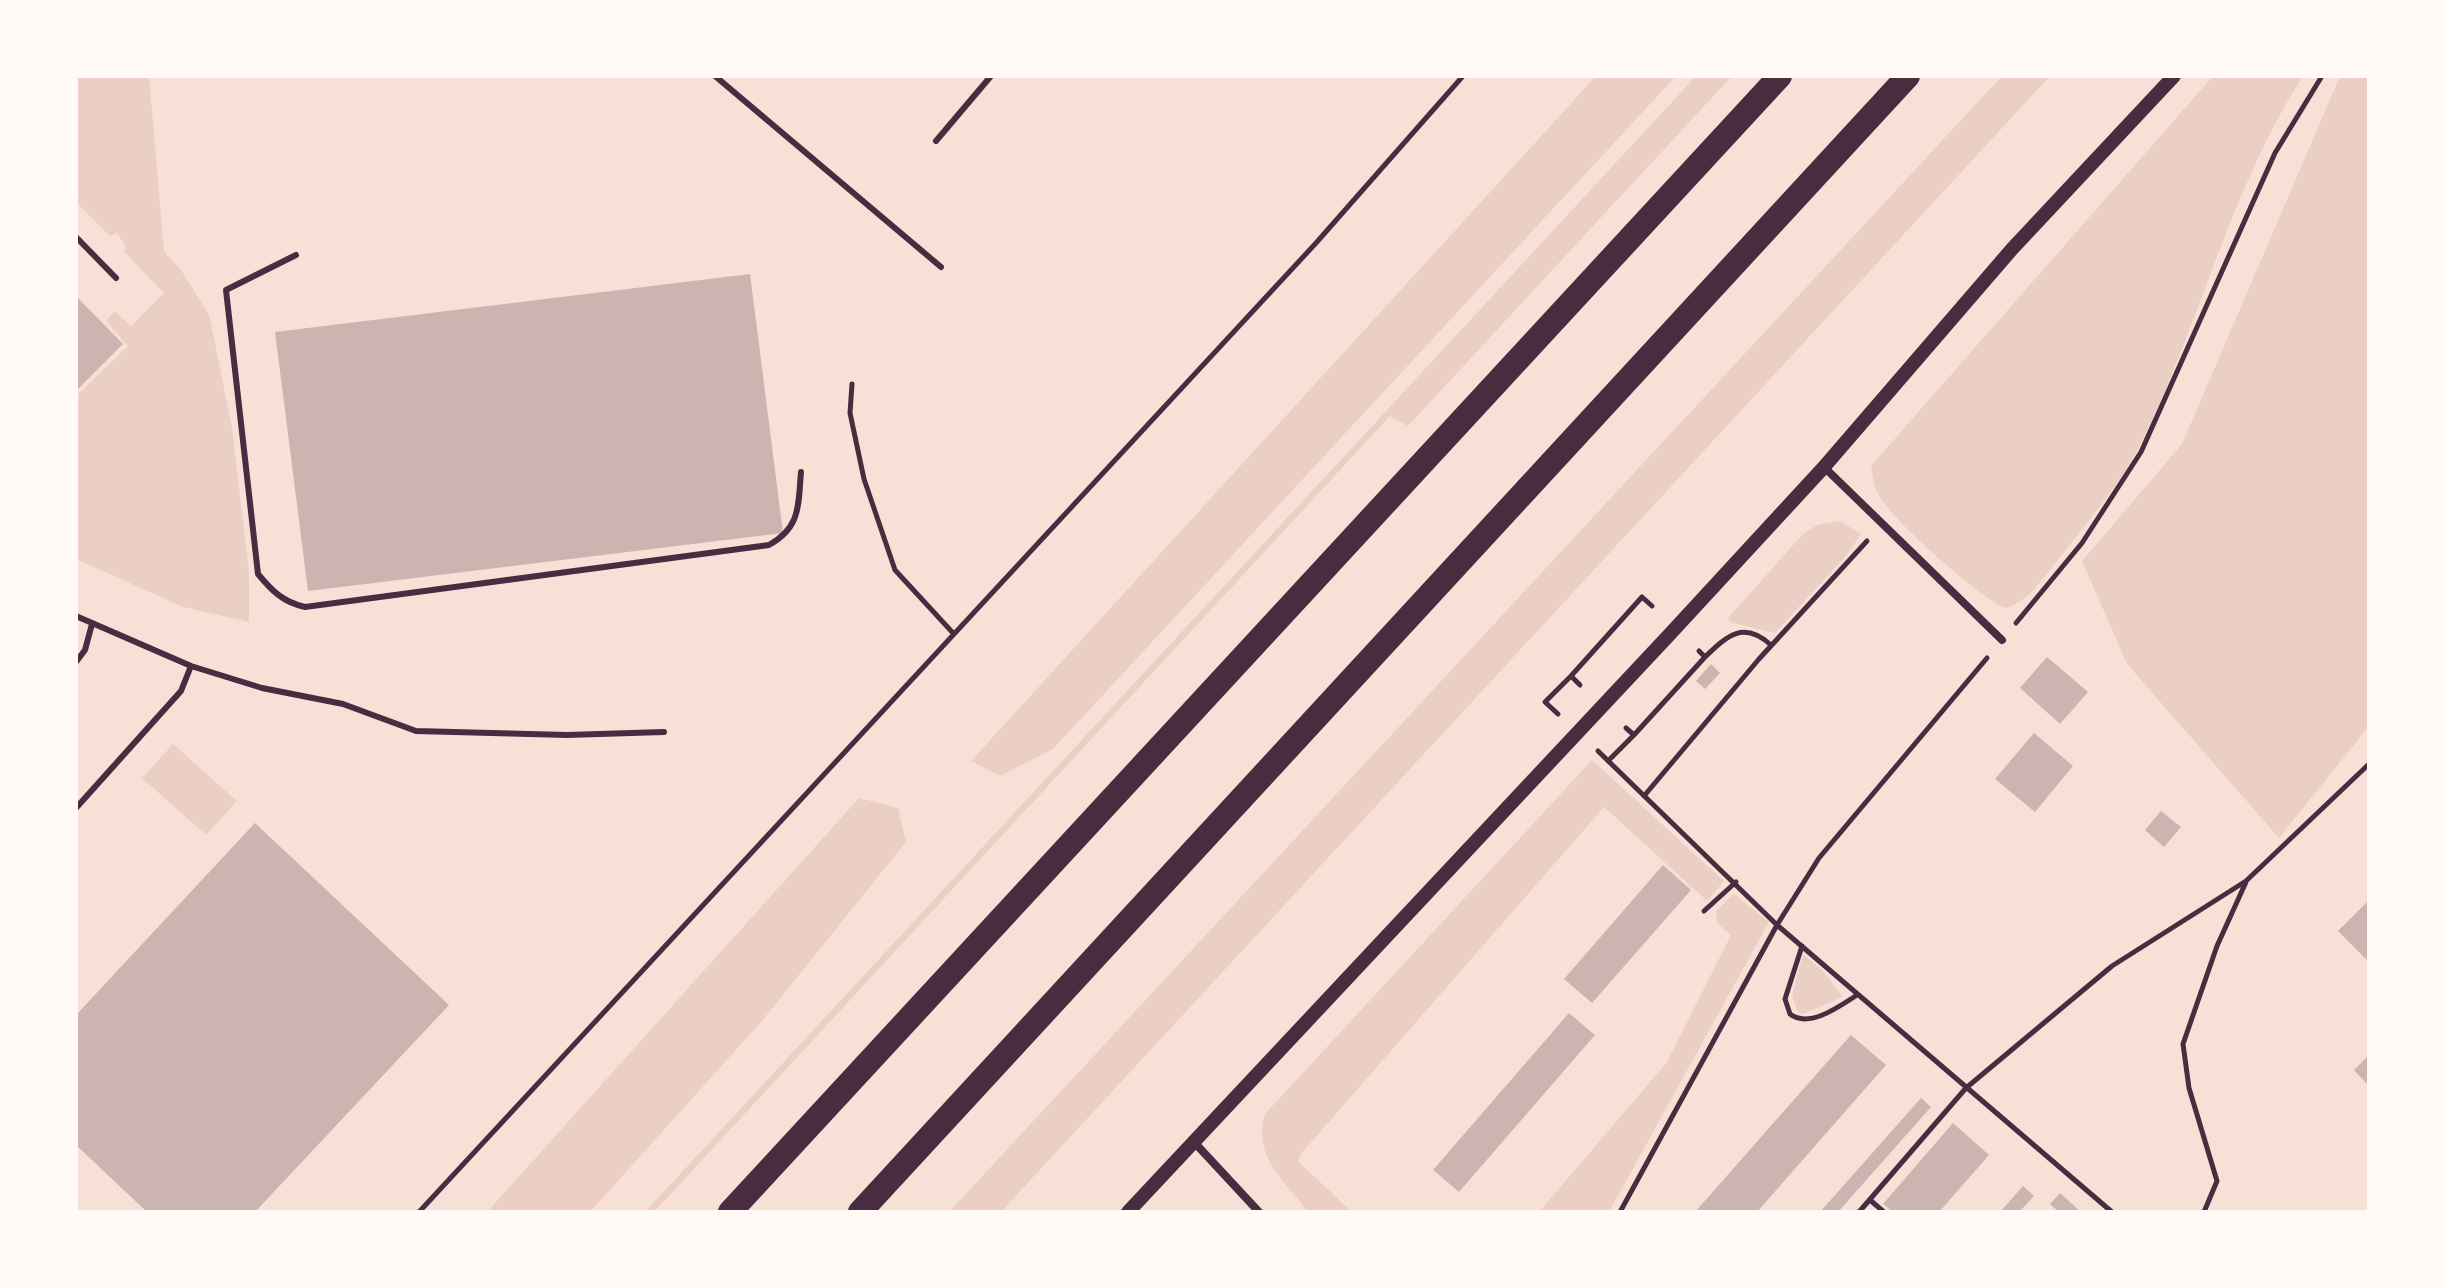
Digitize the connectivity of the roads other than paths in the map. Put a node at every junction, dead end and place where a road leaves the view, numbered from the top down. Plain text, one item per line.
1 (715, 76) edge
2 (991, 76) edge
3 (1780, 76) edge
4 (1908, 76) edge
5 (2174, 76) edge
6 (936, 141) dead end
7 (76, 237) edge
8 (296, 255) dead end
9 (941, 267) dead end
10 (116, 278) dead end
11 (1824, 467) junction
12 (801, 472) dead end
13 (76, 616) edge
14 (92, 624) junction
15 (2002, 640) dead end
16 (76, 662) edge
17 (191, 666) junction
18 (664, 732) dead end
19 (76, 808) edge
20 (1194, 1142) junction
21 (730, 1212) edge
22 (860, 1212) edge
23 (1128, 1212) edge
24 (1259, 1212) edge

1 - 9 lane
2 - 6 lane
3 - 21 highway
4 - 22 highway
5 - 11 street
7 - 10 lane
8 - 12 lane
11 - 15 street
11 - 20 street
13 - 14 lane
14 - 16 lane
14 - 17 lane
17 - 18 lane
17 - 19 lane
20 - 23 street
20 - 24 street

